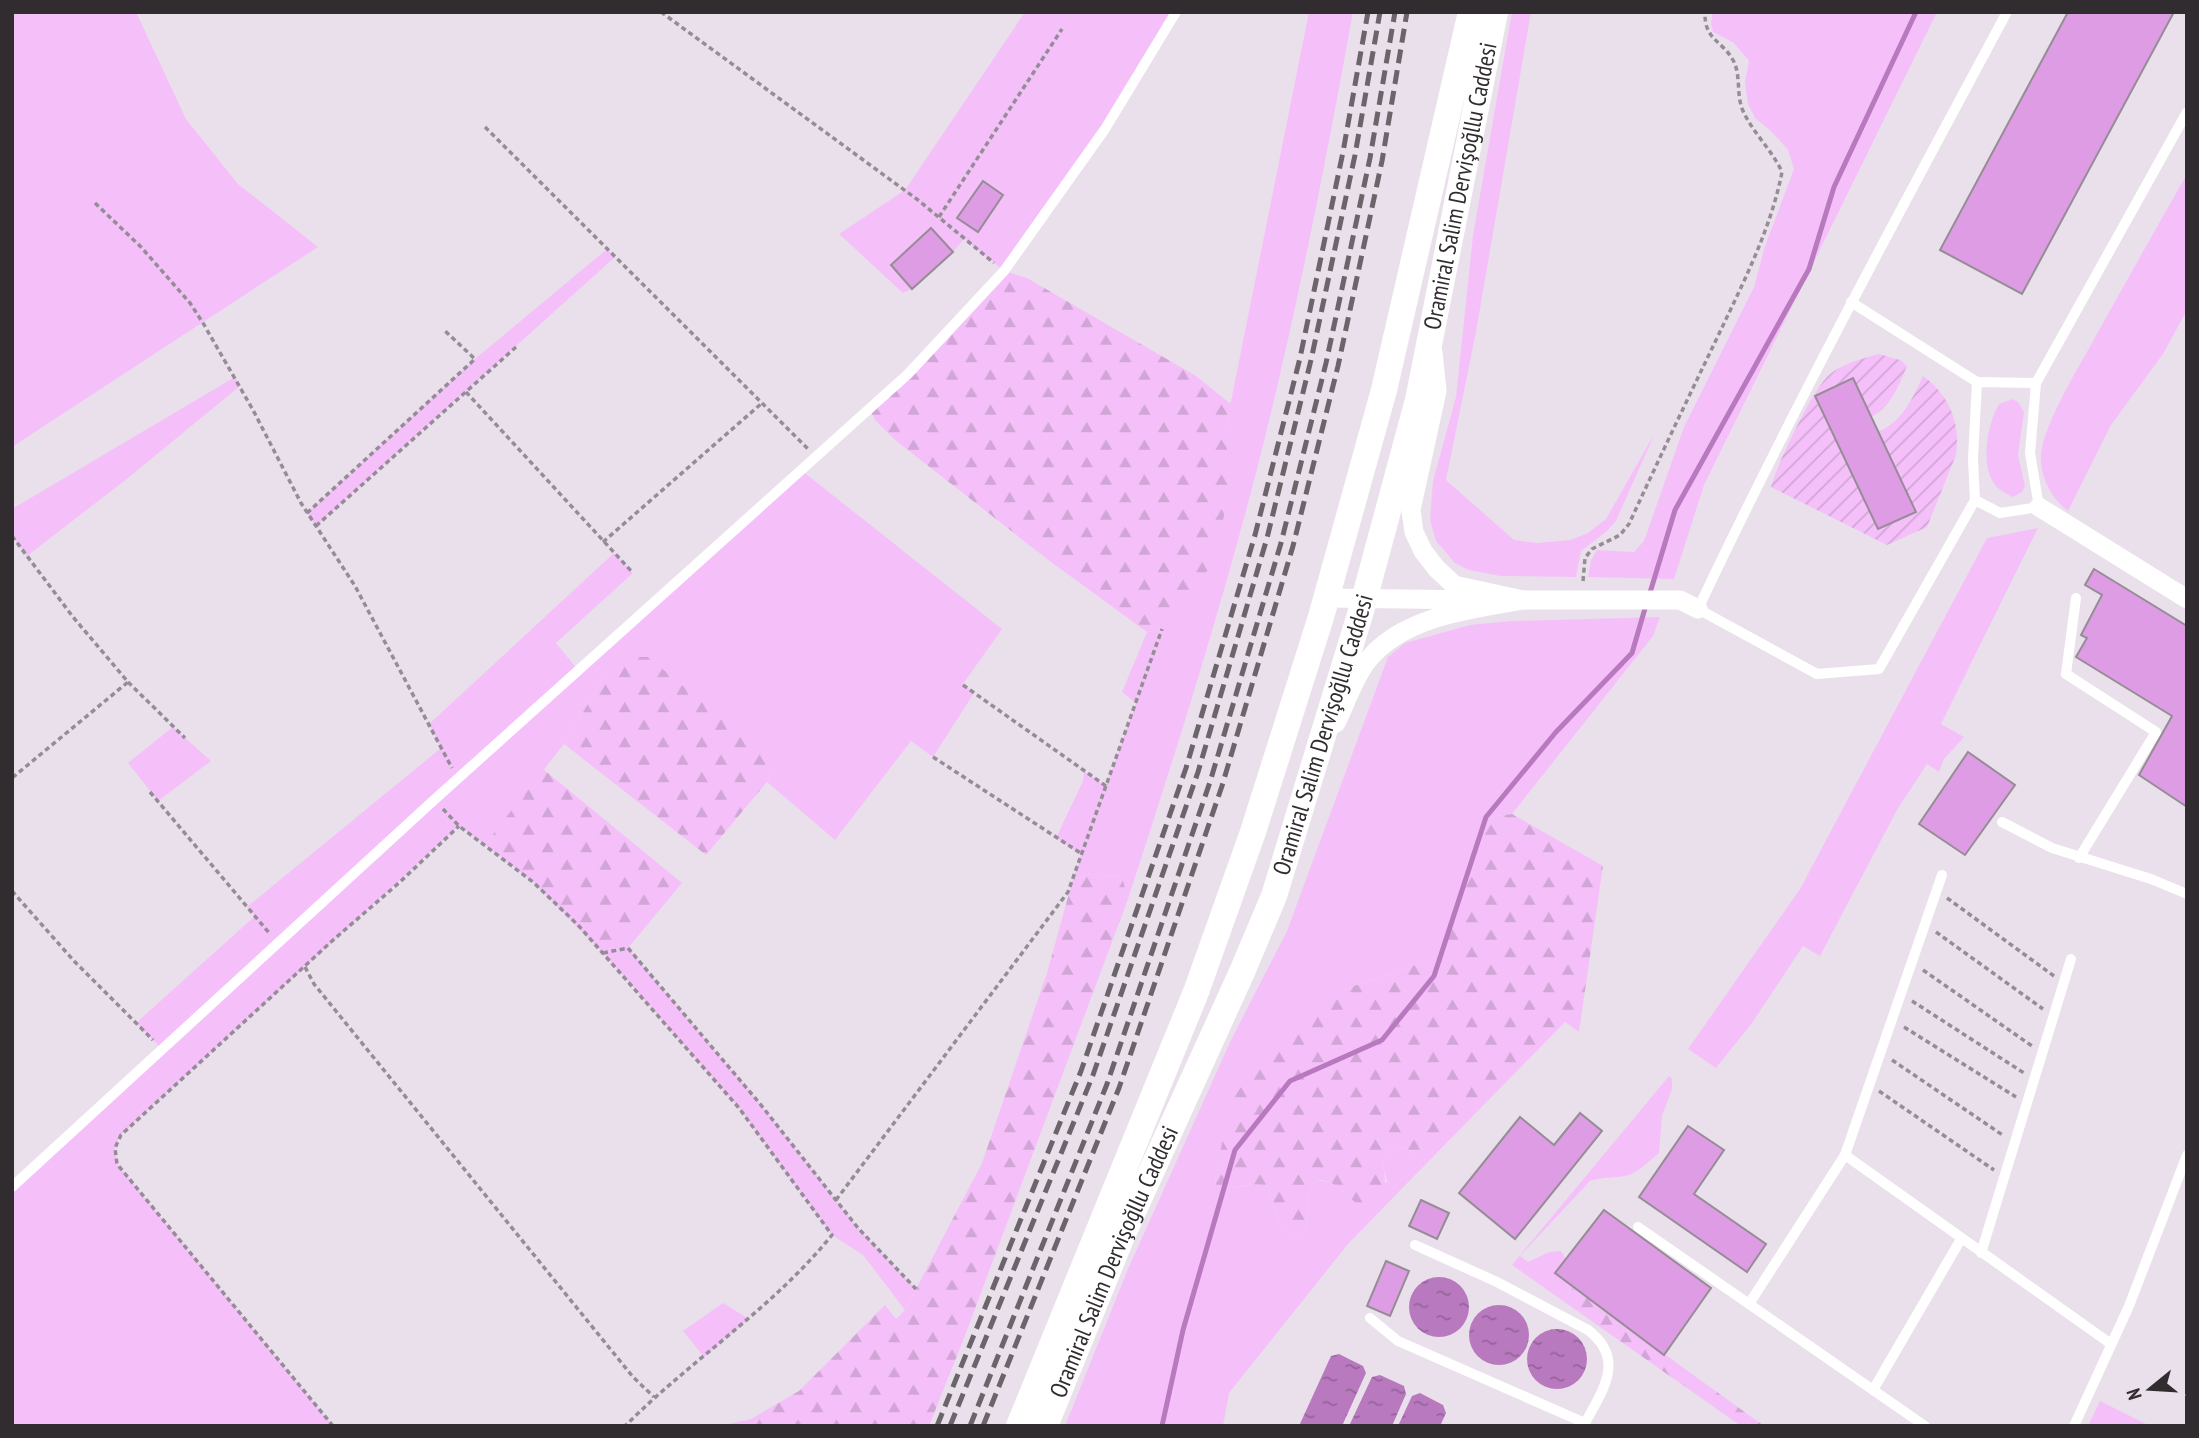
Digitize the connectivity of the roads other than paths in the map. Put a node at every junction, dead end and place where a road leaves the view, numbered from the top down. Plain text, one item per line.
1 (1177, 12) edge
2 (1471, 12) edge
3 (1495, 12) edge
4 (2007, 12) edge
5 (2187, 111) edge
6 (1851, 302) junction
7 (1431, 336) junction
8 (1978, 382) junction
9 (2036, 383) junction
10 (1975, 500) junction
11 (2039, 507) junction
12 (1326, 598) junction
13 (2076, 598) dead end
14 (2187, 599) edge
15 (1364, 600) junction
16 (1523, 600) junction
17 (1698, 609) junction
18 (1313, 771) junction
19 (2002, 822) dead end
20 (2079, 858) junction
21 (1942, 875) dead end
22 (2187, 894) edge
23 (2071, 959) dead end
24 (1844, 1155) junction
25 (2187, 1155) edge
26 (12, 1187) edge
27 (1638, 1227) dead end
28 (1961, 1239) junction
29 (1415, 1245) dead end
30 (1981, 1253) junction
31 (1749, 1304) junction
32 (1370, 1318) dead end
33 (2111, 1344) junction
34 (1873, 1390) junction
35 (1585, 1424) edge
36 (1019, 1426) edge
37 (1045, 1426) edge
38 (1925, 1426) edge
39 (2074, 1426) edge

1 - 26 lane
2 - 12 main road, Oramiral Salim Dervişoğllu Caddesi
3 - 7 main road, Oramiral Salim Dervişoğllu Caddesi
4 - 6 lane
5 - 9 lane
6 - 8 lane
6 - 17 lane
7 - 15 main road, Oramiral Salim Dervişoğllu Caddesi
7 - 16 street
8 - 9 lane
8 - 10 lane
9 - 11 lane
10 - 11 lane
10 - 17 lane
11 - 14 street
12 - 15 street
12 - 36 main road, Oramiral Salim Dervişoğllu Caddesi
13 - 20 lane
15 - 16 street
15 - 18 main road, Oramiral Salim Dervişoğllu Caddesi
16 - 17 street
16 - 18 street
18 - 37 main road, Oramiral Salim Dervişoğllu Caddesi
19 - 20 lane
20 - 22 lane
21 - 24 lane
23 - 30 lane
24 - 28 lane
24 - 31 lane
25 - 33 lane
27 - 31 lane
28 - 30 lane
28 - 34 lane
29 - 35 lane
30 - 33 lane
31 - 34 lane
32 - 35 lane
33 - 39 lane
34 - 38 lane

